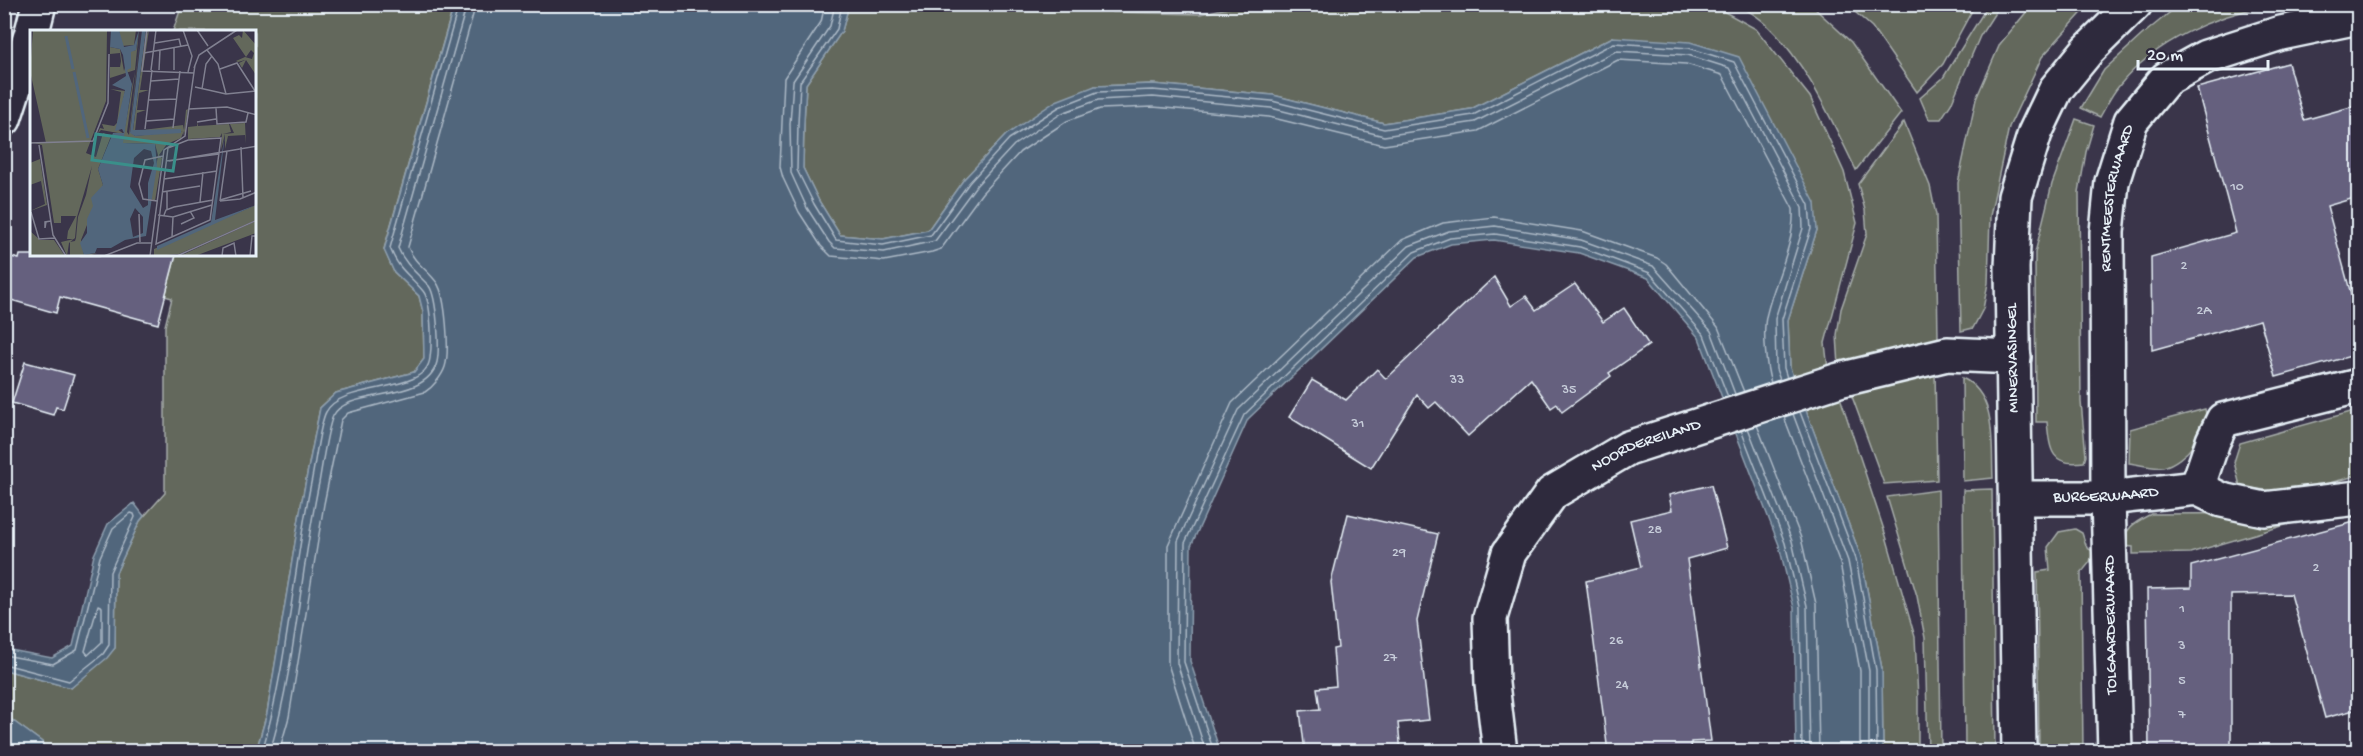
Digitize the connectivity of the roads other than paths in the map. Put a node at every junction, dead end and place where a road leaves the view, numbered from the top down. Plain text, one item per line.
1 (39, 4) edge
2 (2135, 4) edge
3 (2358, 17) edge
4 (32, 30) edge
5 (30, 39) edge
6 (4, 119) edge
7 (2014, 357) junction
8 (2358, 386) edge
9 (2197, 488) junction
10 (2016, 498) junction
11 (2108, 498) junction
12 (2358, 498) edge
13 (1500, 752) edge
14 (2019, 752) edge
15 (2115, 752) edge

1 - 4 street
2 - 7 street, MINERVASINGEL
3 - 11 street, RENTMEESTERWAARD
5 - 6 street
7 - 10 street, MINERVASINGEL
7 - 13 street, NOORDEREILAND
8 - 9 street
9 - 11 street, BURGERWAARD
9 - 12 street
10 - 11 street, BURGERWAARD
10 - 14 street, MINERVASINGEL
11 - 15 street, TOLGAARDERWAARD

